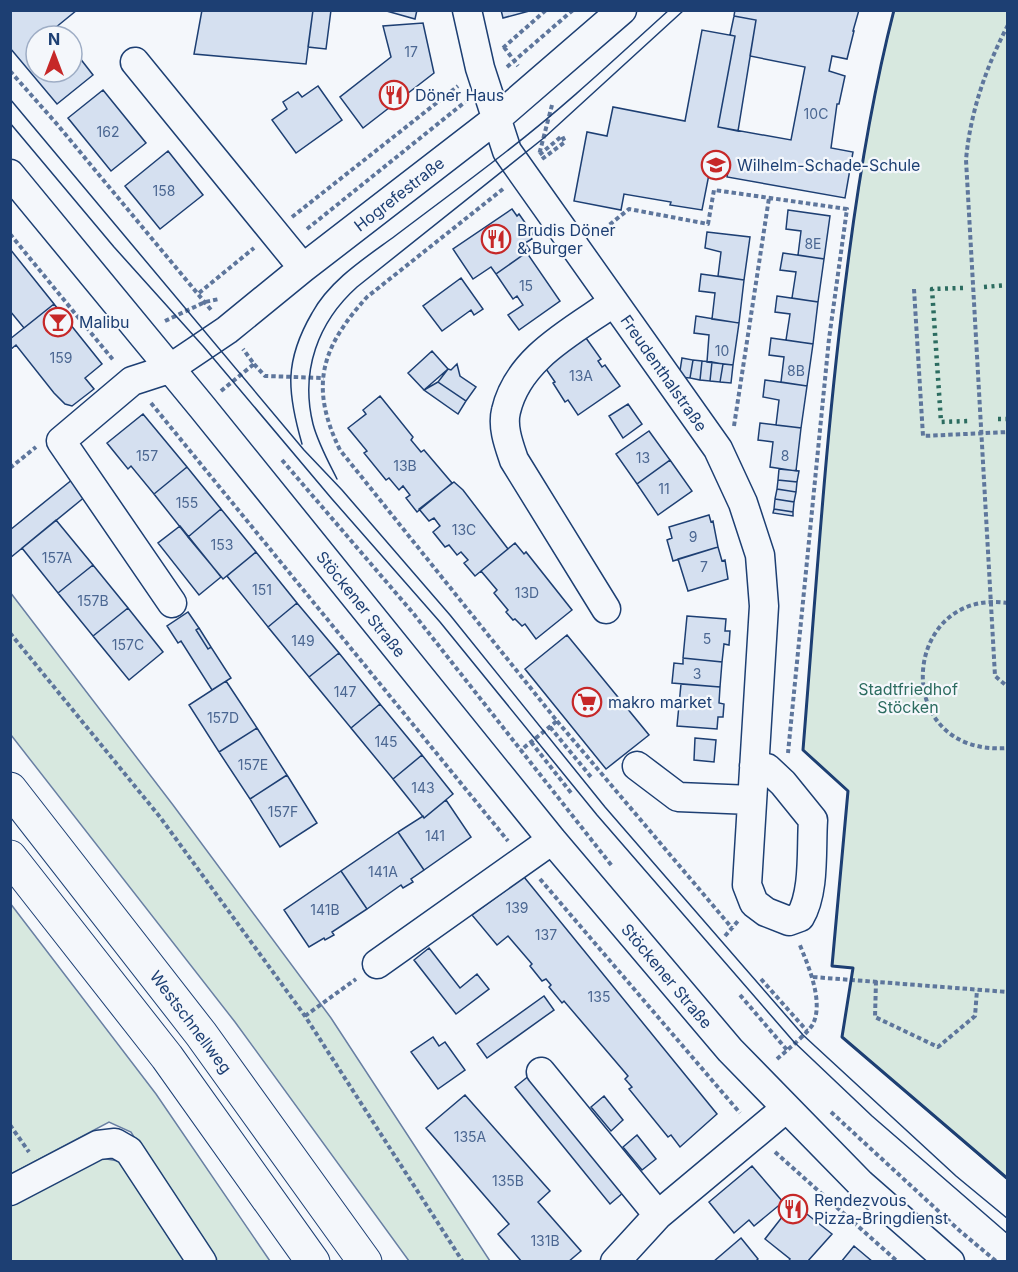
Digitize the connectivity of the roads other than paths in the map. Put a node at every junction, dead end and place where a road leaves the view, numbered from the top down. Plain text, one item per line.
1 (467, 10) edge
2 (622, 10) edge
3 (135, 62) dead end
4 (496, 118) junction
5 (10, 174) edge
6 (303, 268) junction
7 (614, 302) junction
8 (169, 369) junction
9 (172, 603) dead end
10 (606, 609) dead end
11 (637, 766) dead end
12 (754, 766) junction
13 (10, 789) edge
14 (752, 800) junction
15 (552, 840) junction
16 (10, 856) edge
17 (377, 964) road end
18 (542, 1072) dead end
19 (785, 1109) junction
20 (10, 1191) edge
21 (658, 1215) junction
22 (202, 1262) edge
23 (313, 1262) edge
24 (365, 1262) edge
25 (615, 1262) edge
26 (950, 1262) edge

1 - 4 street, Freudenthalstraße
2 - 4 street, Hogrefestraße
3 - 6 street
4 - 6 street, Hogrefestraße
4 - 7 street, Freudenthalstraße
5 - 8 street, Stöckener Straße
6 - 8 street, Hogrefestraße
7 - 10 street
7 - 12 street, Freudenthalstraße
8 - 9 street
8 - 15 street, Stöckener Straße
11 - 14 street
12 - 14 street, Freudenthalstraße
12 - 14 street, Freudenthalstraße
13 - 24 highway, Westschnellweg
15 - 17 street
15 - 19 street, Stöckener Straße
16 - 23 highway
18 - 21 street
19 - 21 street
19 - 26 street, Stöckener Straße
20 - 22 street
21 - 25 street

